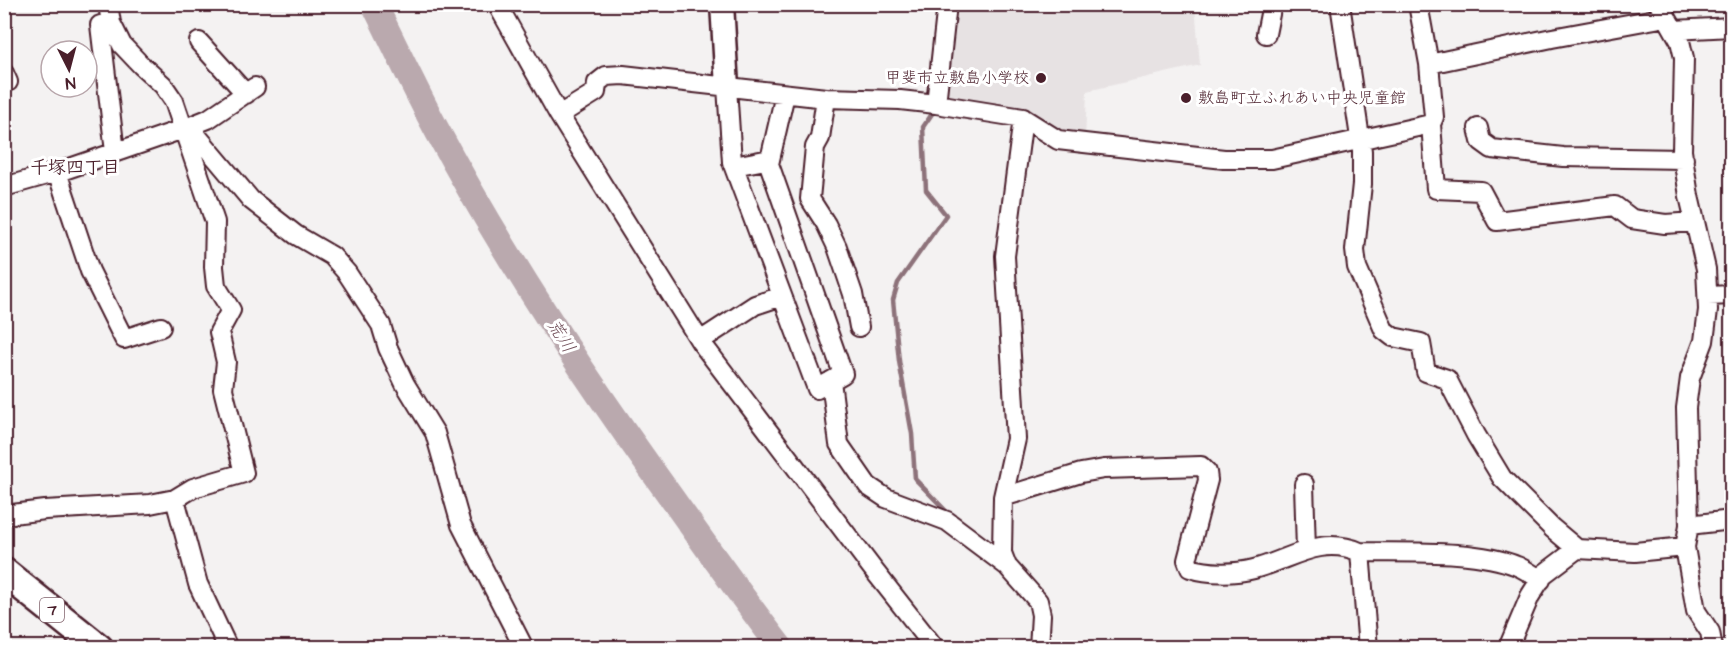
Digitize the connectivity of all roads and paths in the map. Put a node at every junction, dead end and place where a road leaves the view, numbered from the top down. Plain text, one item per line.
1 (108, 4) edge
2 (497, 4) edge
3 (722, 4) edge
4 (947, 4) edge
5 (1272, 4) edge
6 (1340, 4) edge
7 (1418, 4) edge
8 (1666, 17) edge
9 (111, 24) junction
10 (1731, 27) edge
11 (1266, 34) dead end
12 (199, 42) dead end
13 (1429, 64) junction
14 (4, 73) edge
15 (4, 84) edge
16 (727, 87) junction
17 (785, 94) junction
18 (826, 98) junction
19 (936, 104) junction
20 (559, 115) junction
21 (1023, 118) junction
22 (1431, 124) junction
23 (1478, 128) dead end
24 (183, 129) junction
25 (1360, 139) junction
26 (115, 152) junction
27 (770, 159) junction
28 (1684, 159) junction
29 (734, 166) junction
30 (57, 172) junction
31 (4, 188) edge
32 (1695, 222) junction
33 (1731, 295) edge
34 (782, 296) junction
35 (1707, 296) junction
36 (160, 327) dead end
37 (859, 327) dead end
38 (700, 340) junction
39 (831, 381) junction
40 (1304, 484) dead end
41 (1003, 497) junction
42 (175, 499) junction
43 (4, 515) edge
44 (1731, 520) edge
45 (1689, 525) junction
46 (1685, 547) junction
47 (1577, 549) junction
48 (1306, 550) junction
49 (1360, 552) junction
50 (1007, 566) junction
51 (4, 572) edge
52 (1541, 580) junction
53 (99, 648) edge
54 (228, 648) edge
55 (524, 648) edge
56 (935, 648) edge
57 (1039, 648) edge
58 (1368, 648) edge
59 (1509, 648) edge
60 (1713, 648) edge

1 - 9 street
2 - 20 street
3 - 16 street
4 - 19 street
5 - 11 street
6 - 25 street
7 - 13 street
8 - 10 street
8 - 13 street
8 - 28 street
9 - 24 street
9 - 26 street
12 - 24 street
13 - 22 street
14 - 15 street
16 - 17 street
16 - 20 street
16 - 29 street
17 - 18 street
17 - 27 street
18 - 19 street
18 - 37 street
19 - 21 street
20 - 38 street
21 - 25 street
21 - 41 street
22 - 25 street
22 - 32 street
23 - 28 street
24 - 26 street
24 - 42 street
24 - 55 street
25 - 47 street
26 - 30 street
27 - 29 street
27 - 39 street
28 - 32 street
29 - 34 street
30 - 31 street
30 - 36 street
32 - 35 street
33 - 35 street
34 - 38 street
34 - 39 street
35 - 45 street
38 - 56 street
39 - 50 street
40 - 48 street
41 - 48 street
41 - 50 street
42 - 43 street
42 - 54 street
44 - 45 street
45 - 46 street
46 - 47 street
46 - 60 street
47 - 52 street
48 - 49 street
49 - 52 street
49 - 58 street
50 - 57 street
51 - 53 main road, 7
52 - 59 street

